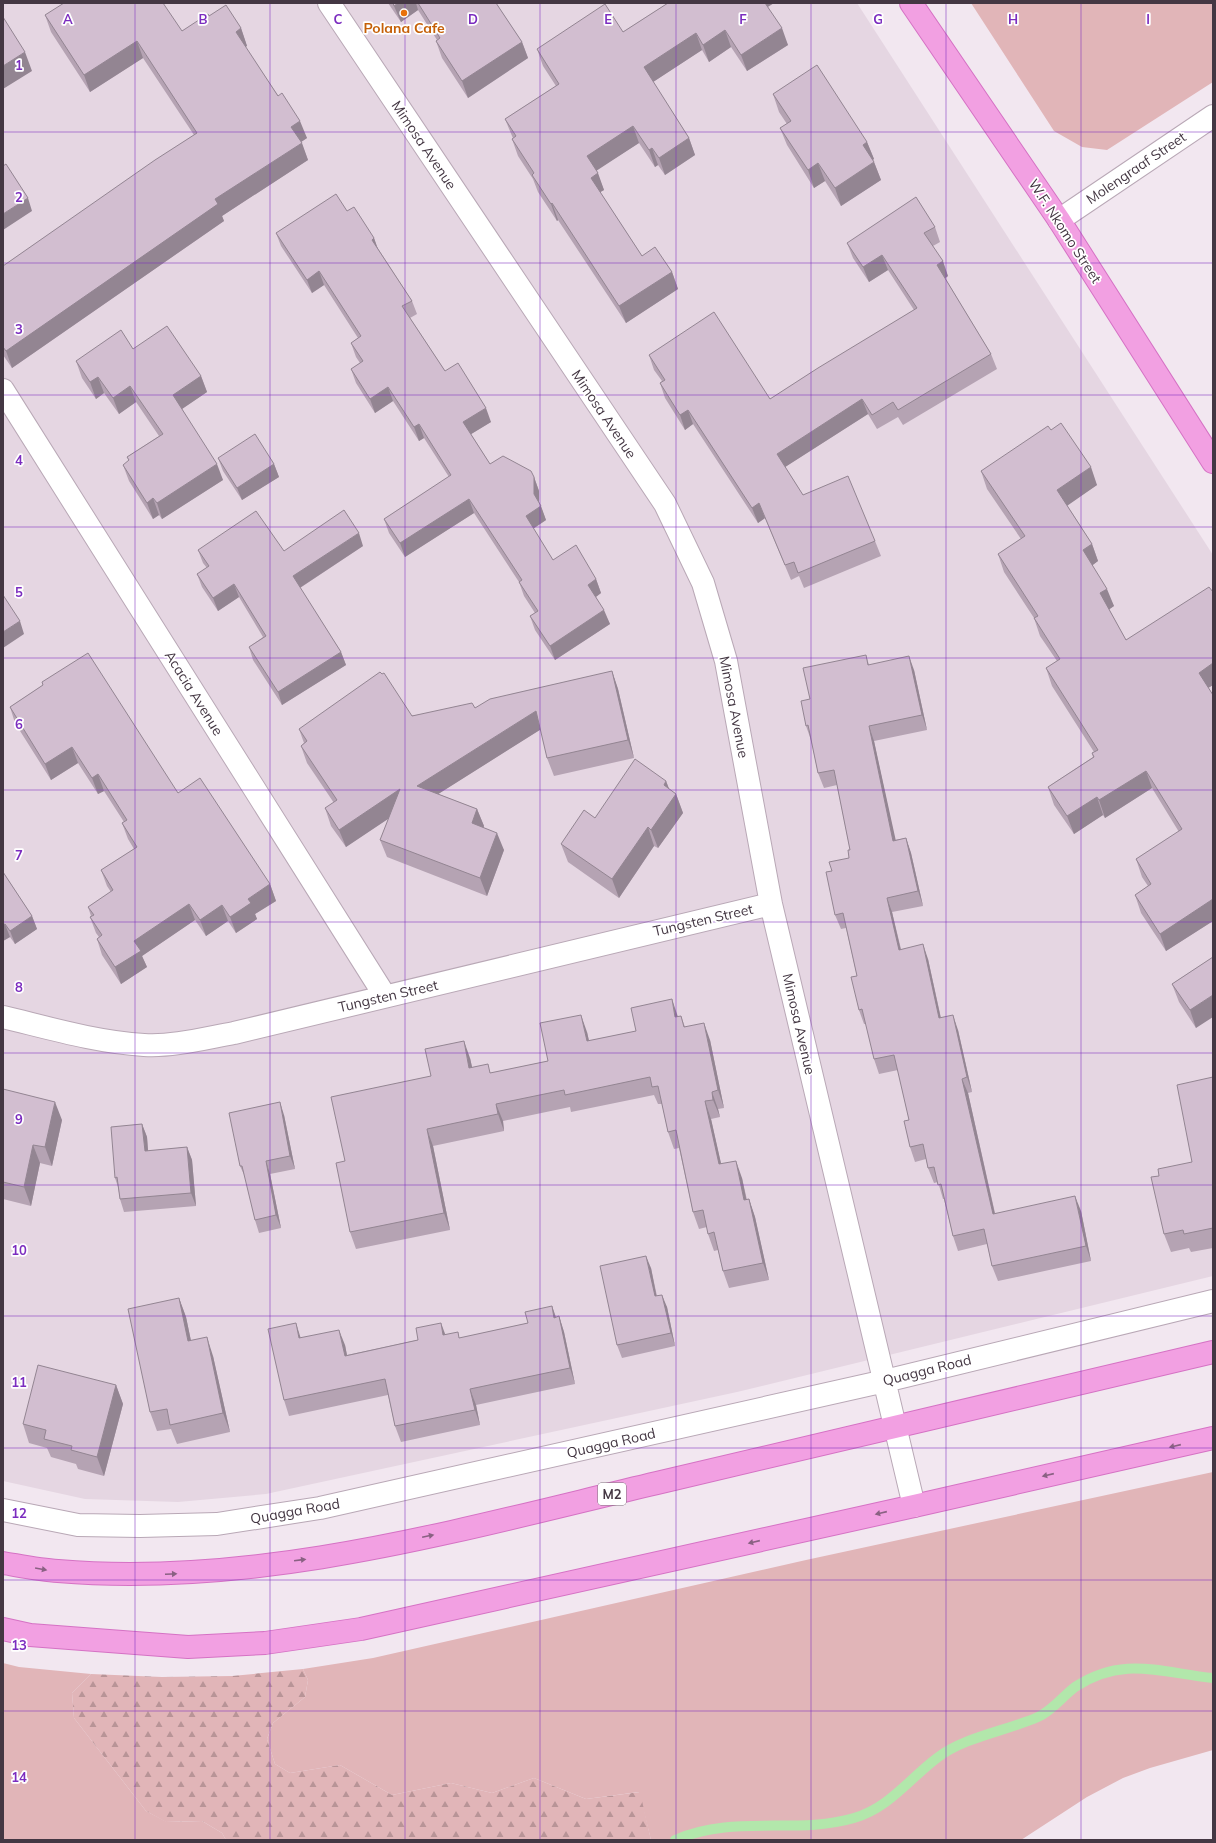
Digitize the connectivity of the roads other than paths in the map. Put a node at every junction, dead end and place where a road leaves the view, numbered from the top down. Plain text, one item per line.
1 (329, 3) edge
2 (911, 3) edge
3 (1213, 116) edge
4 (1059, 220) junction
5 (3, 390) edge
6 (1213, 462) edge
7 (771, 904) junction
8 (385, 996) junction
9 (3, 1017) edge
10 (1213, 1301) edge
11 (1213, 1352) edge
12 (885, 1381) junction
13 (894, 1427) junction
14 (1213, 1438) edge
15 (914, 1506) junction
16 (3, 1510) edge
17 (3, 1563) edge
18 (3, 1629) edge

1 - 7 street, Mimosa Avenue
2 - 4 main road, W.F. Nkomo Street
3 - 4 street, Molengraaf Street
4 - 6 main road, W.F. Nkomo Street
5 - 8 street, Acacia Avenue
7 - 8 street, Tungsten Street
7 - 12 street, Mimosa Avenue
8 - 9 street, Tungsten Street
10 - 12 street, Quagga Road
11 - 13 main road, M2
12 - 13 street, Mimosa Avenue
12 - 16 street, Quagga Road
13 - 15 street, Mimosa Avenue
17 -> 13 main road, M2
14 -> 15 main road
15 -> 18 main road

